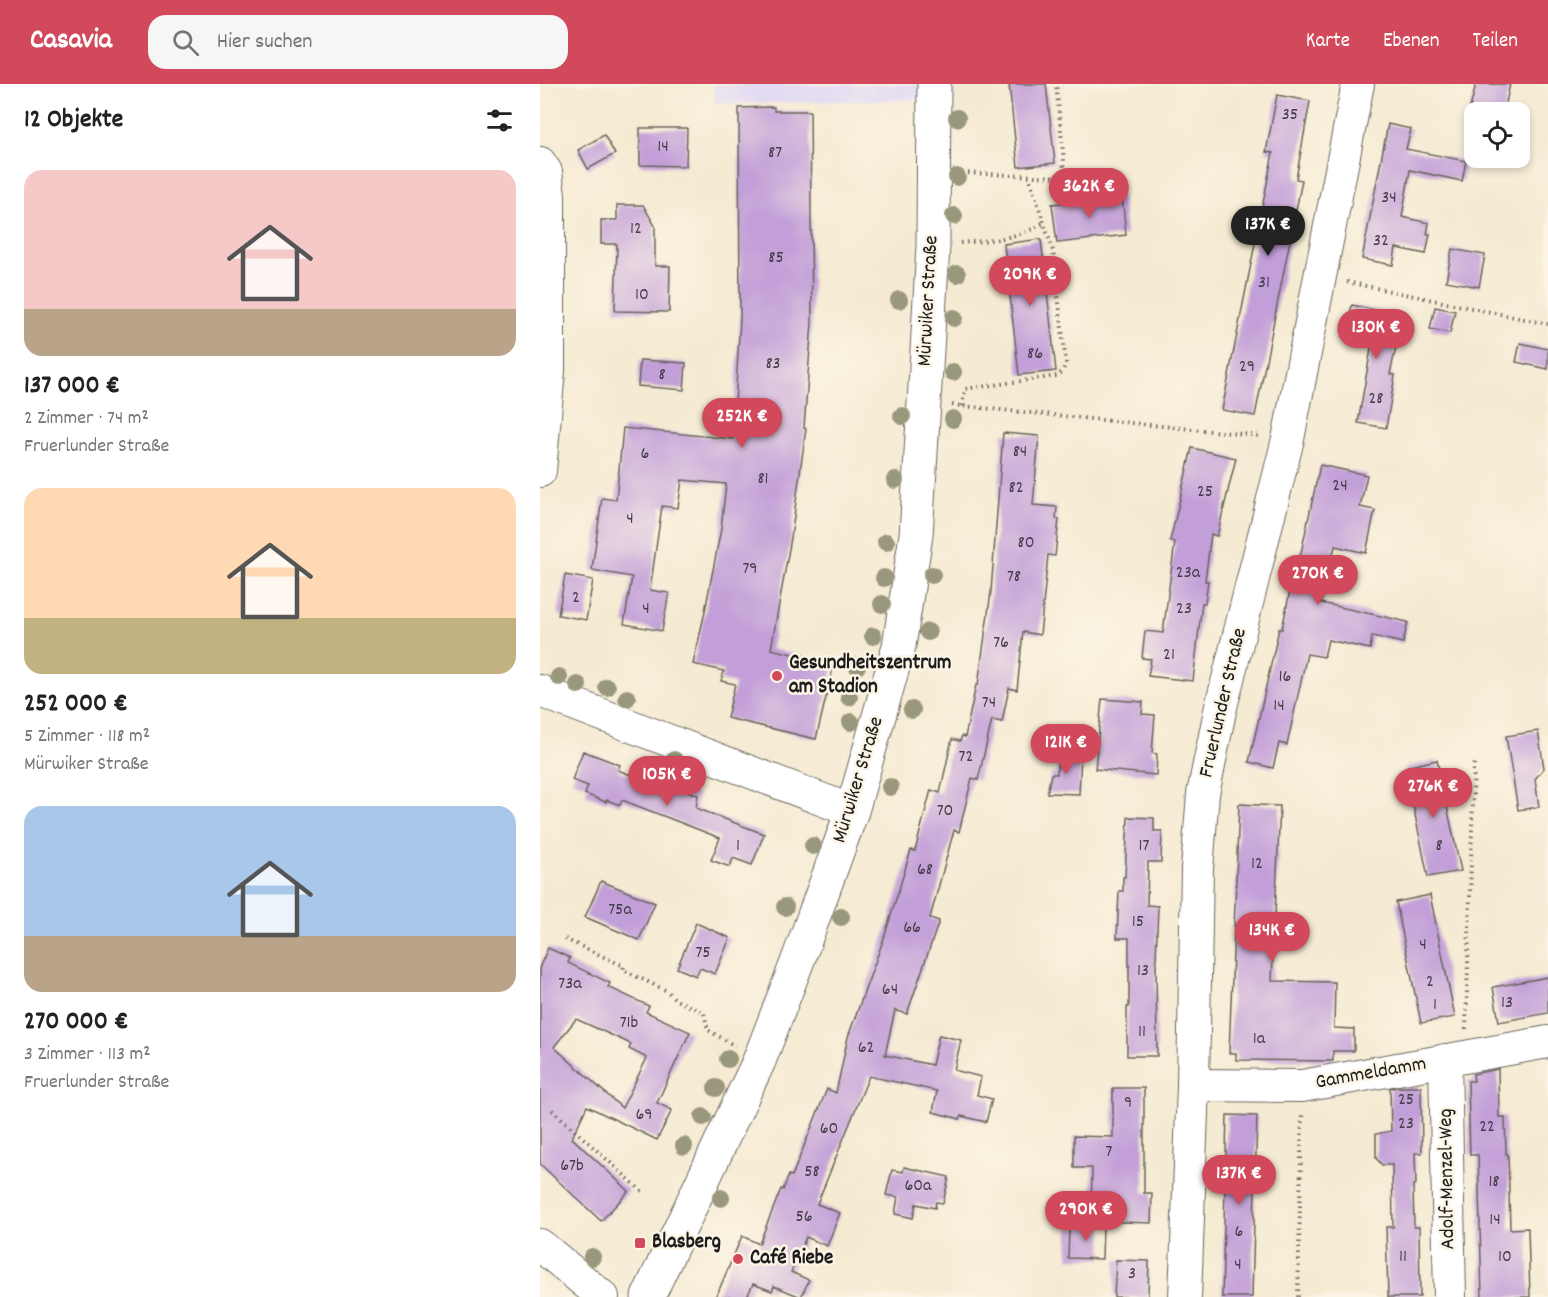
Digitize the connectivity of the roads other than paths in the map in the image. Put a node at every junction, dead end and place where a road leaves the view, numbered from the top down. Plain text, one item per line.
1 (934, 84) edge
2 (1358, 84) edge
3 (540, 163) edge
4 (540, 471) edge
5 (540, 691) edge
6 (852, 811) junction
7 (1548, 1042) edge
8 (1455, 1058) junction
9 (1193, 1085) junction
10 (540, 1245) edge
11 (603, 1297) edge
12 (648, 1297) edge
13 (1185, 1297) edge
14 (1450, 1297) edge

1 - 6 main road, Mürwiker Straße
2 - 9 street, Fruerlunder Straße
3 - 4 street
5 - 6 street
6 - 12 main road, Mürwiker Straße
7 - 8 street, Gammeldamm
8 - 9 street, Gammeldamm
8 - 14 street, Adolf-Menzel-Weg
9 - 13 street, Fruerlunder Straße
10 - 11 street

